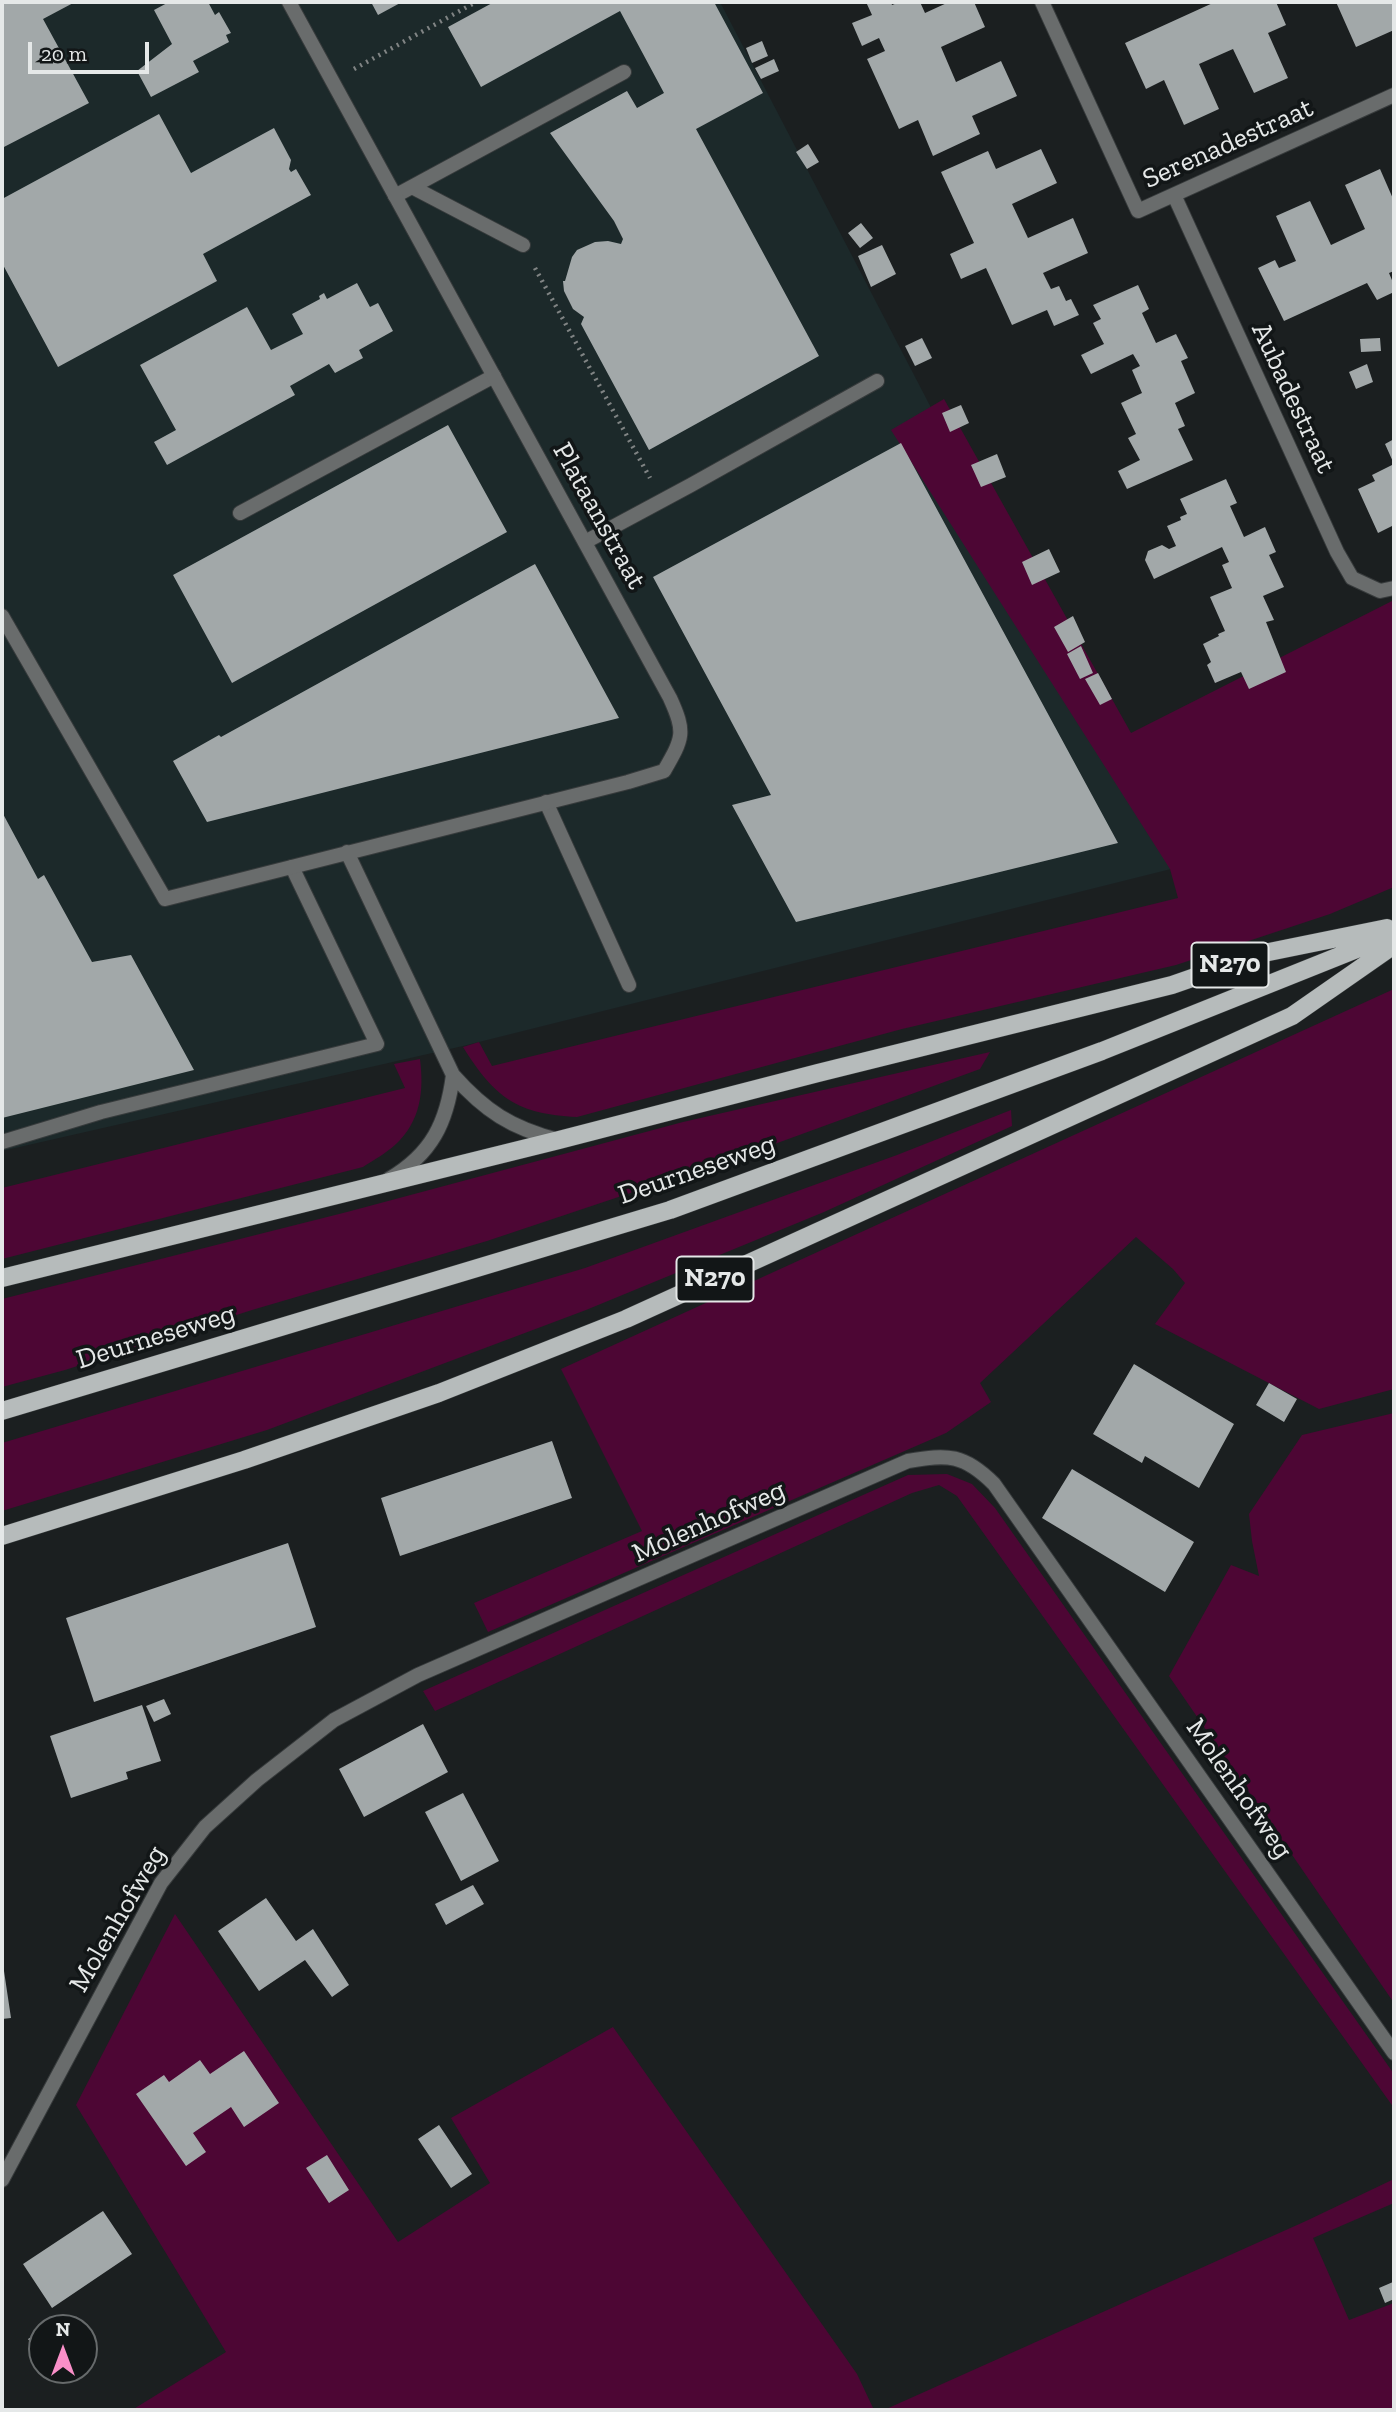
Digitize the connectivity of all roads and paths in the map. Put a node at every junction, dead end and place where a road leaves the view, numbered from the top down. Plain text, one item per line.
1 (289, 2) edge
2 (476, 2) edge
3 (1042, 2) edge
4 (624, 72) dead end
5 (332, 82) junction
6 (1394, 95) edge
7 (412, 187) junction
8 (1174, 195) junction
9 (395, 196) junction
10 (523, 245) joint
11 (494, 376) junction
12 (877, 381) dead end
13 (662, 501) junction
14 (240, 513) dead end
15 (584, 542) junction
16 (1394, 588) edge
17 (2, 616) edge
18 (546, 802) junction
19 (348, 852) junction
20 (292, 867) junction
21 (1394, 927) edge
22 (1394, 934) edge
23 (1394, 945) edge
24 (629, 985) dead end
25 (453, 1075) junction
26 (559, 1140) junction
27 (2, 1142) edge
28 (382, 1183) junction
29 (2, 1278) edge
30 (2, 1411) edge
31 (2, 1536) edge
32 (1394, 2053) edge
33 (2, 2180) edge

1 - 5 street, Plataanstraat
2 - 5 path
3 - 8 street, Serenadestraat
4 - 7 street
5 - 9 street, Plataanstraat
6 - 8 street, Serenadestraat
7 - 9 street
7 - 10 street
8 - 16 street, Aubadestraat
9 - 11 street, Plataanstraat
10 - 13 path
11 - 14 street
11 - 15 street, Plataanstraat
12 - 13 street
13 - 15 street
15 - 18 street, Plataanstraat
17 - 20 street, Plataanstraat
18 - 19 street, Plataanstraat
18 - 24 street
19 - 20 street, Plataanstraat
19 - 25 street
20 - 27 street
21 - 26 main road, N270
22 - 30 main road, Deurneseweg / N270
23 - 31 main road, N270
25 - 26 street
25 - 28 street
26 - 28 main road, N270
28 - 29 main road, N270
32 - 33 street, Molenhofweg

